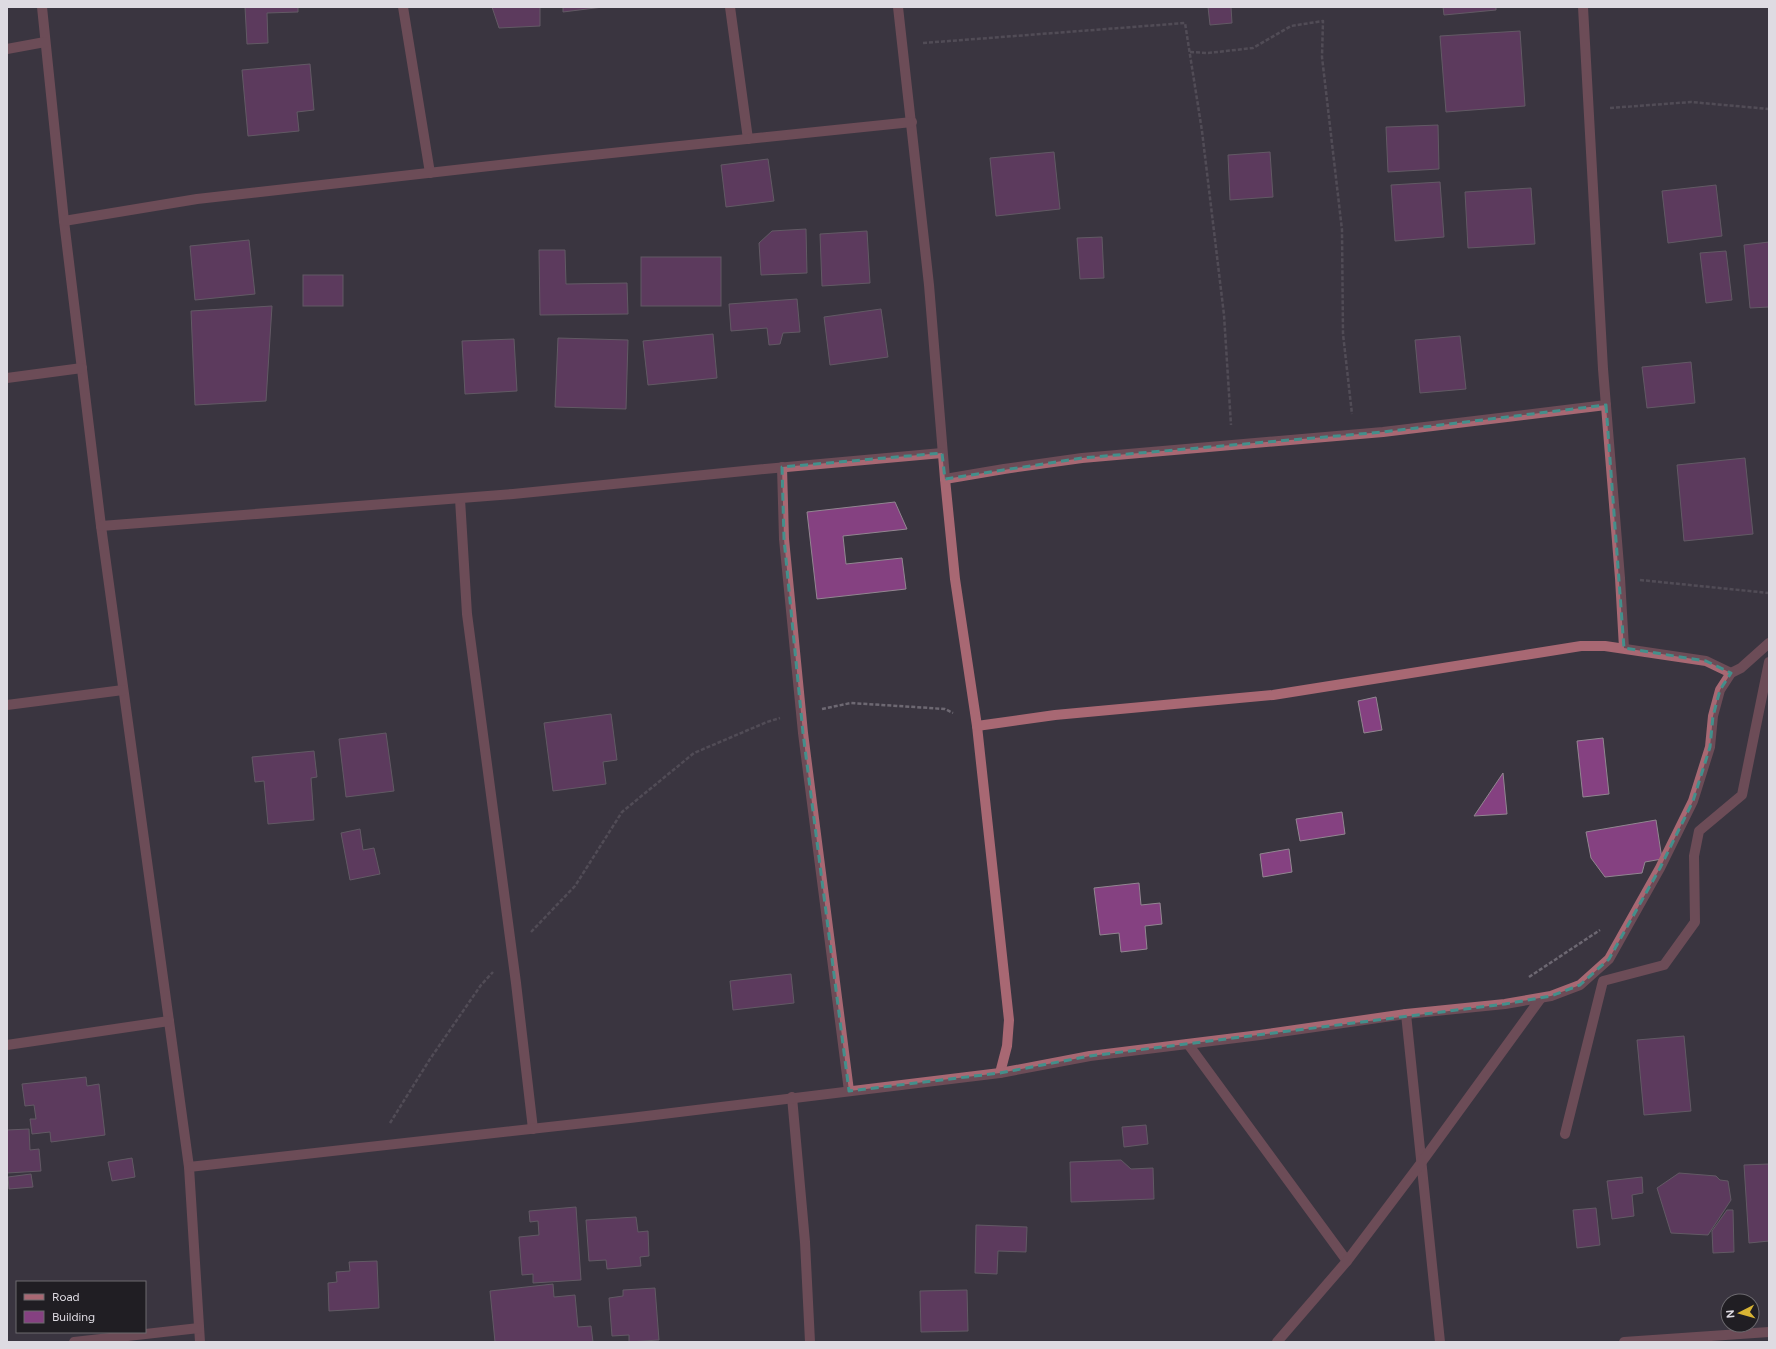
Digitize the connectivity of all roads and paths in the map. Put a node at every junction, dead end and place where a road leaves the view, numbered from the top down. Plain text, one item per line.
1 (42, 7) edge
2 (402, 7) edge
3 (730, 7) edge
4 (898, 7) edge
5 (1583, 7) edge
6 (46, 42) junction
7 (903, 45) junction
8 (7, 49) edge
9 (1190, 52) junction
10 (1769, 109) edge
11 (1588, 110) junction
12 (912, 122) junction
13 (748, 139) junction
14 (430, 173) junction
15 (64, 221) junction
16 (82, 368) junction
17 (7, 378) edge
18 (1606, 405) junction
19 (1354, 434) junction
20 (1232, 445) junction
21 (942, 453) junction
22 (782, 468) junction
23 (944, 479) junction
24 (460, 499) junction
25 (101, 526) junction
26 (1620, 578) junction
27 (1769, 593) edge
28 (1769, 643) edge
29 (1624, 648) junction
30 (1769, 662) edge
31 (1731, 673) junction
32 (123, 690) junction
33 (7, 706) edge
34 (801, 713) junction
35 (977, 726) junction
36 (1602, 928) dead end
37 (512, 952) junction
38 (1525, 980) dead end
39 (1541, 998) junction
40 (1406, 1014) junction
41 (169, 1021) junction
42 (1188, 1044) junction
43 (7, 1046) edge
44 (1000, 1073) junction
45 (849, 1091) junction
46 (792, 1097) junction
47 (533, 1129) junction
48 (1565, 1134) dead end
49 (375, 1147) junction
50 (1421, 1163) junction
51 (189, 1167) junction
52 (1347, 1261) junction
53 (199, 1328) junction
54 (1769, 1332) edge
55 (74, 1342) edge
56 (200, 1342) edge
57 (810, 1342) edge
58 (1277, 1342) edge
59 (1440, 1342) edge
60 (1624, 1342) edge

1 - 6 street
2 - 14 street
3 - 13 street
4 - 7 street
5 - 11 street
6 - 8 street
6 - 15 street
7 - 9 path
7 - 12 street
9 - 19 path
9 - 20 path
10 - 11 path
11 - 18 street
12 - 13 street
12 - 21 street
13 - 14 street
14 - 15 street
15 - 16 street
16 - 17 street
16 - 25 street
18 - 19 street
18 - 26 street
19 - 20 street
20 - 23 street
21 - 22 street
21 - 23 street
22 - 24 street
22 - 34 street
23 - 35 street
24 - 25 street
24 - 37 street
25 - 32 street
26 - 27 path
26 - 29 street
28 - 31 street
29 - 31 street
29 - 35 street
30 - 48 street
31 - 39 street
32 - 33 street
32 - 41 street
34 - 35 path
34 - 37 path
34 - 45 street
35 - 44 street
36 - 38 path
37 - 47 street
37 - 49 path
39 - 40 street
39 - 50 street
40 - 42 street
40 - 50 street
41 - 43 street
41 - 51 street
42 - 44 street
42 - 52 street
44 - 45 street
45 - 46 street
46 - 47 street
46 - 57 street
47 - 49 street
49 - 51 street
50 - 52 street
50 - 59 street
51 - 53 street
52 - 58 street
53 - 55 street
53 - 56 street
54 - 60 street

